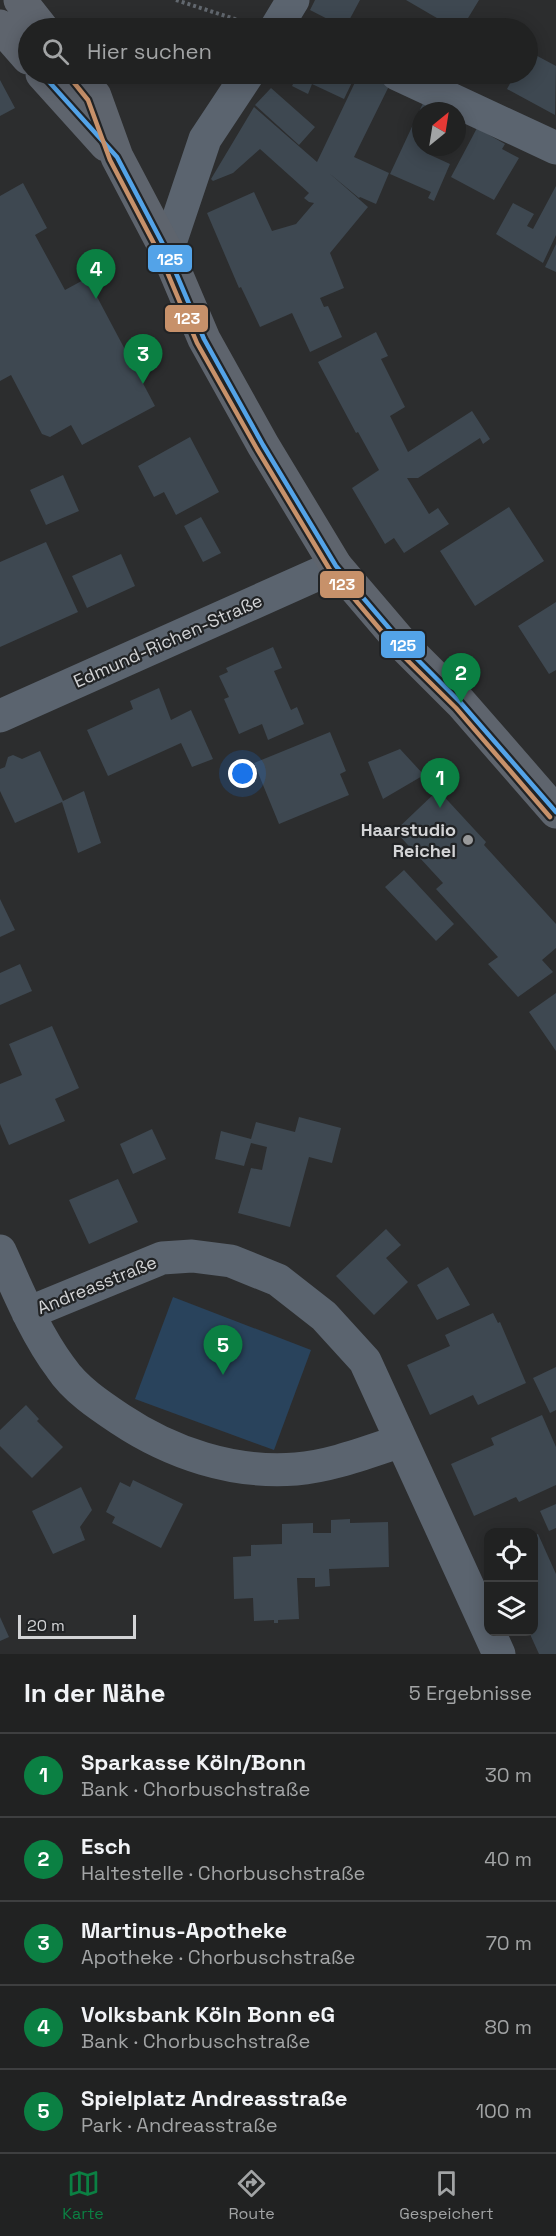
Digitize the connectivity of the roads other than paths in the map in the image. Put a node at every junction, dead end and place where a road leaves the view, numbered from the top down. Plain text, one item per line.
1 (20, 0) edge
2 (34, 18) edge
3 (0, 26) edge
4 (18, 47) edge
5 (51, 84) edge
6 (85, 84) edge
7 (241, 84) edge
8 (418, 84) edge
9 (556, 148) edge
10 (117, 157) junction
11 (167, 252) junction
12 (336, 566) junction
13 (0, 716) edge
14 (556, 812) edge
15 (0, 1251) edge
16 (28, 1313) junction
17 (401, 1441) junction
18 (499, 1654) edge

1 - 2 main road
3 - 4 main road
5 - 10 main road
6 - 10 main road
7 - 11 street
8 - 9 street
10 - 11 main road
11 - 12 main road
12 - 13 street, Edmund-Richen-Straße
12 - 14 main road
15 - 16 street, Andreasstraße
16 - 17 street, Andreasstraße
16 - 17 street, Andreasstraße
17 - 18 street, Andreasstraße

